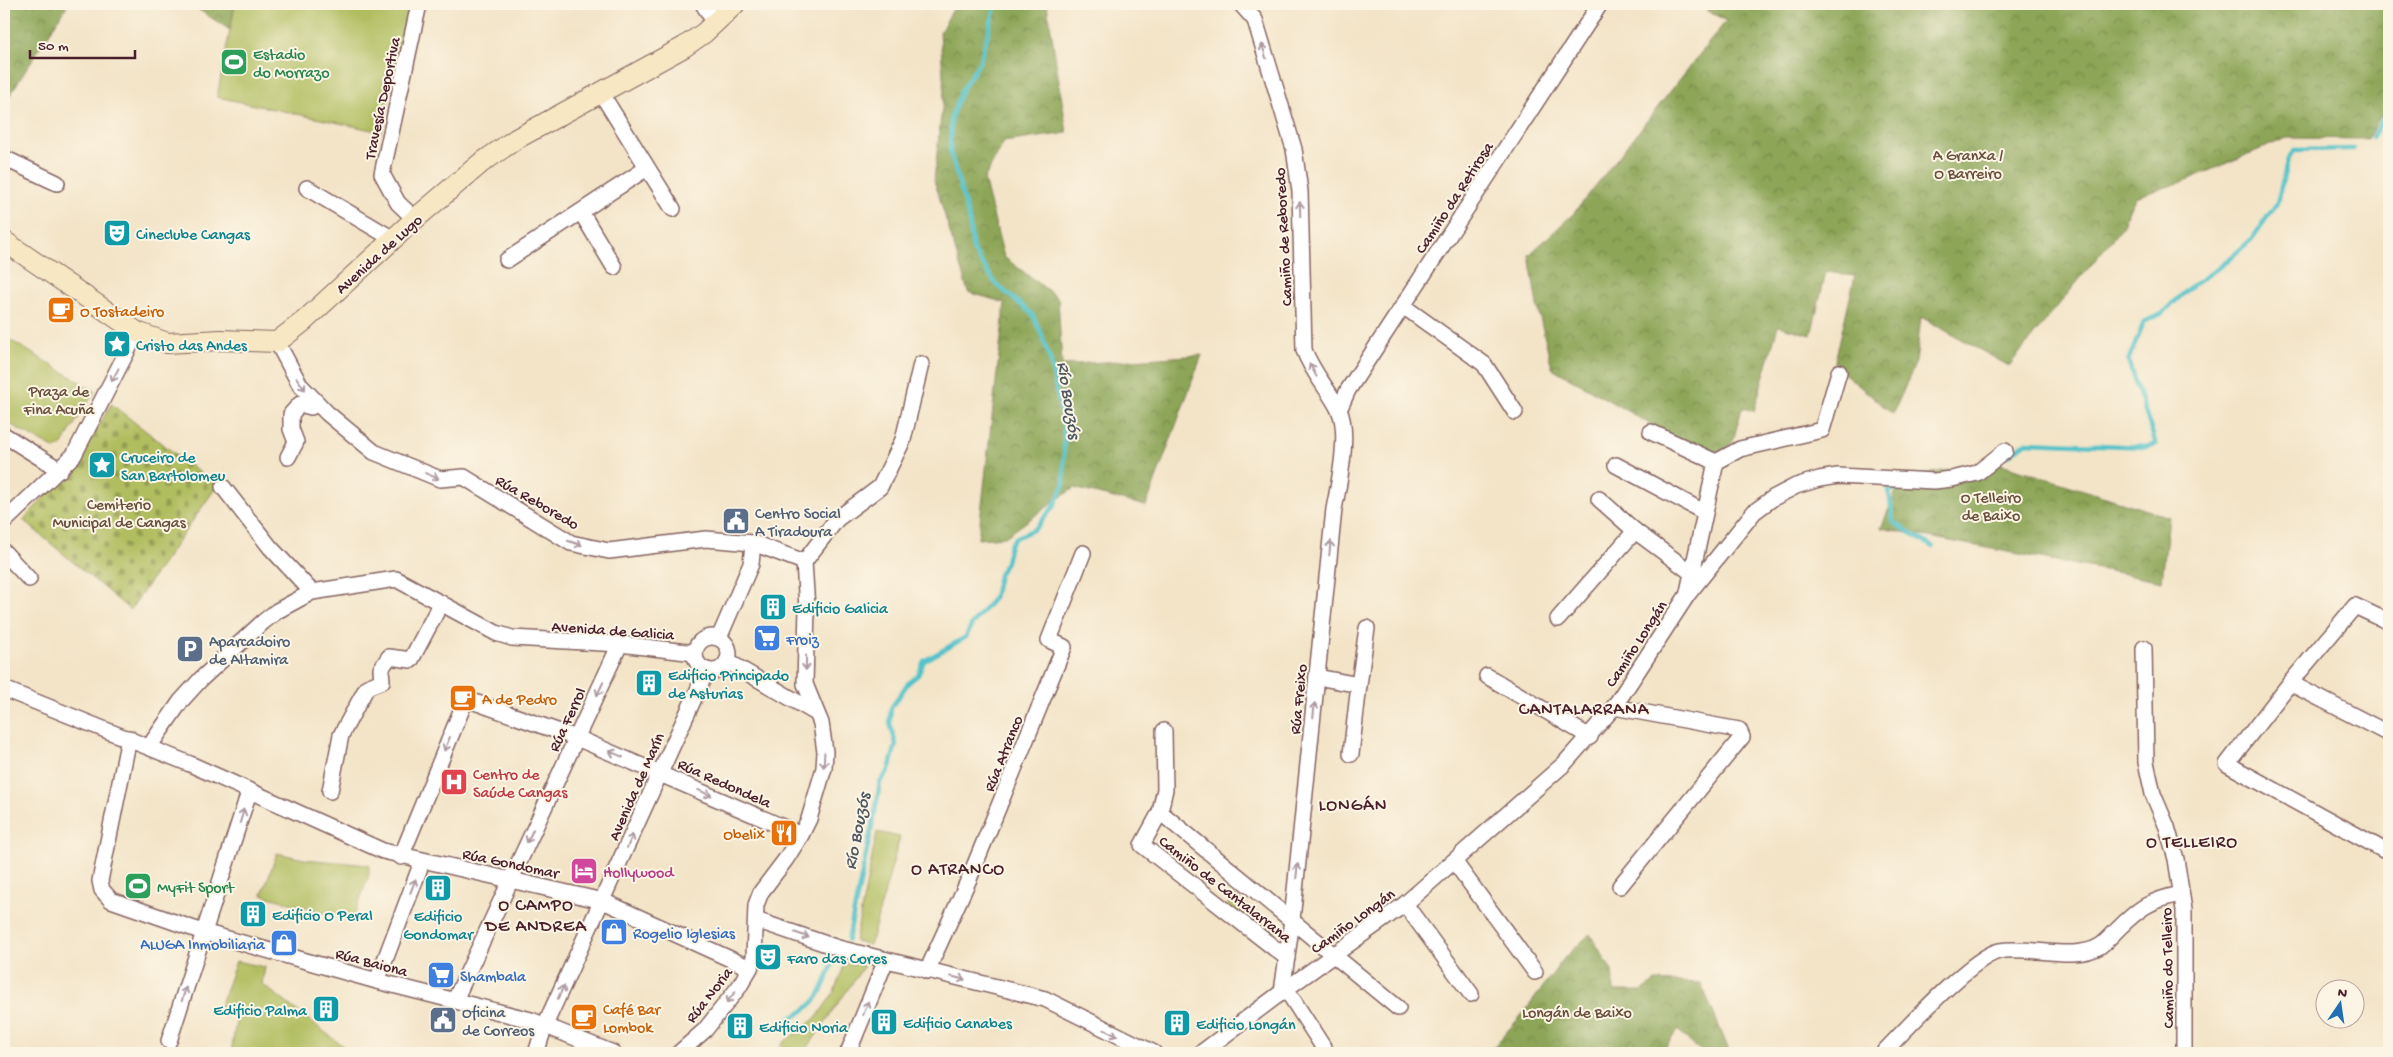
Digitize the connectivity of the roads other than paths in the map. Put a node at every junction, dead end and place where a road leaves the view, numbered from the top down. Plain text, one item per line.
1 (419, 4) edge
2 (703, 4) edge
3 (735, 4) edge
4 (1241, 4) edge
5 (1600, 4) edge
6 (715, 23) junction
7 (601, 93) junction
8 (4, 158) edge
9 (648, 168) junction
10 (57, 183) dead end
11 (307, 188) dead end
12 (673, 209) dead end
13 (581, 212) junction
14 (415, 219) junction
15 (392, 239) junction
16 (4, 241) edge
17 (507, 260) dead end
18 (614, 267) dead end
19 (1403, 306) junction
20 (138, 332) junction
21 (277, 342) junction
22 (921, 364) dead end
23 (1839, 372) dead end
24 (317, 403) junction
25 (1339, 410) junction
26 (1515, 412) dead end
27 (1651, 432) dead end
28 (4, 435) edge
29 (2005, 451) dead end
30 (288, 457) dead end
31 (1716, 462) junction
32 (1616, 465) dead end
33 (60, 470) junction
34 (223, 487) dead end
35 (1599, 499) dead end
36 (1704, 512) junction
37 (4, 522) edge
38 (1635, 531) junction
39 (753, 543) junction
40 (4, 552) edge
41 (1083, 553) dead end
42 (804, 562) junction
43 (1692, 573) junction
44 (29, 579) dead end
45 (312, 592) junction
46 (1688, 594) junction
47 (441, 603) junction
48 (1558, 619) dead end
49 (2389, 622) edge
50 (1367, 628) dead end
51 (718, 638) junction
52 (620, 644) junction
53 (2144, 648) dead end
54 (695, 653) junction
55 (727, 662) junction
56 (707, 670) junction
57 (1487, 676) dead end
58 (1317, 677) junction
59 (2290, 683) junction
60 (1358, 685) junction
61 (4, 689) edge
62 (1614, 707) junction
63 (816, 713) junction
64 (1164, 731) dead end
65 (2389, 734) edge
66 (1590, 736) junction
67 (129, 738) junction
68 (577, 738) junction
69 (149, 747) junction
70 (1350, 754) dead end
71 (661, 772) junction
72 (330, 790) dead end
73 (249, 792) junction
74 (1160, 812) junction
75 (801, 835) junction
76 (2389, 853) edge
77 (401, 857) junction
78 (1454, 861) junction
79 (422, 862) junction
80 (510, 878) junction
81 (1620, 886) dead end
82 (2181, 894) junction
83 (604, 901) junction
84 (1405, 904) junction
85 (756, 920) junction
86 (1292, 920) junction
87 (203, 932) junction
88 (1334, 956) junction
89 (1287, 958) junction
90 (886, 960) junction
91 (750, 968) junction
92 (927, 971) junction
93 (1535, 972) dead end
94 (376, 981) junction
95 (1284, 990) junction
96 (1471, 994) dead end
97 (454, 1000) junction
98 (1398, 1008) dead end
99 (545, 1025) junction
100 (169, 1041) dead end
101 (536, 1053) edge
102 (612, 1053) edge
103 (679, 1053) edge
104 (848, 1053) edge
105 (1154, 1053) edge
106 (1201, 1053) edge
107 (1327, 1053) edge
108 (1883, 1053) edge
109 (2184, 1053) edge

1 - 14 street, Travesía Deportiva
2 - 6 street
3 - 6 street, Avenida de Lugo
25 -> 4 street, Camiño de Reboredo
5 - 19 street, Camiño da Retirosa
6 - 7 street, Avenida de Lugo
7 - 9 street
7 - 14 street, Avenida de Lugo
8 - 10 street
9 - 12 street
9 - 13 street
11 - 15 street
13 - 17 street
13 - 18 street
14 - 15 street, Avenida de Lugo
15 - 21 street, Avenida de Lugo
16 - 20 street
19 - 25 street, Camiño da Retirosa
19 - 26 street
20 - 21 street
20 -> 33 street
21 -> 24 street, Rúa Reboredo
22 - 42 street
23 - 31 street
24 - 30 street
24 -> 39 street, Rúa Reboredo
58 -> 25 street, Rúa Freixo
27 - 31 street
28 - 33 street
29 - 46 street, Camiño Longán
31 - 36 street
32 - 36 street
33 - 37 street
34 - 45 street
35 - 38 street
36 - 43 street
38 - 43 street
38 - 48 street
39 - 42 street, Rúa Reboredo
39 - 51 street
40 - 44 street
41 - 92 street, Rúa Atranco
42 -> 63 street
43 - 46 street
45 - 47 street, Avenida de Galicia
45 - 69 street, Avenida de Galicia
46 - 62 street, Camiño Longán
47 - 52 street, Avenida de Galicia
47 - 72 street
49 - 59 street
50 - 60 street
51 - 54 street
51 - 55 street
52 - 54 street, Avenida de Galicia
52 -> 68 street, Rúa Ferrol
53 - 82 street, Camiño do Telleiro
54 - 56 street
55 - 56 street
55 - 63 street
56 - 71 street, Avenida de Marín
57 - 66 street
58 - 60 street
86 -> 58 street, Rúa Freixo
59 - 65 street
59 - 76 street
60 - 70 street
61 - 67 street, Rúa Gondomar
62 - 66 street, Camiño Longán
62 - 81 street
63 -> 75 street, Rúa Noria
64 - 74 street, Camiño de Cantalarrana
66 - 78 street, Camiño Longán
67 - 69 street, Rúa Gondomar
67 - 87 street, Rúa Baiona
71 -> 68 street, Rúa Redondela
68 -> 77 street, Rúa Redondela
68 -> 80 street, Rúa Ferrol
69 - 73 street, Rúa Gondomar
71 -> 75 street, Rúa Redondela
83 -> 71 street, Avenida de Marín
73 - 77 street, Rúa Gondomar
87 -> 73 street
74 - 86 street
74 - 89 street, Camiño de Cantalarrana
75 - 85 street, Rúa Noria
77 - 79 street, Rúa Gondomar
78 - 84 street, Camiño Longán
78 - 93 street
79 - 80 street, Rúa Gondomar
94 -> 79 street
80 - 83 street, Rúa Gondomar
80 - 97 street, Rúa Ferrol
82 - 108 street
82 - 109 street, Camiño do Telleiro
83 - 91 street, Rúa Gondomar
99 -> 83 street, Avenida de Marín
84 - 88 street, Camiño Longán
84 - 96 street
85 -> 90 street
85 - 91 street, Rúa Noria
86 - 88 street
86 - 89 street, Rúa Freixo
87 - 94 street, Rúa Baiona
100 -> 87 street
88 - 95 street, Camiño Longán
88 - 98 street
89 - 95 street, Rúa Freixo
90 - 92 street
104 -> 90 street
91 -> 103 street, Rúa Noria
92 -> 105 street
94 - 97 street, Rúa Baiona
95 - 106 street, Camiño Longán
95 - 107 street
97 - 99 street, Rúa Baiona
99 - 101 street, Avenida de Marín
99 - 102 street, Rúa Baiona

